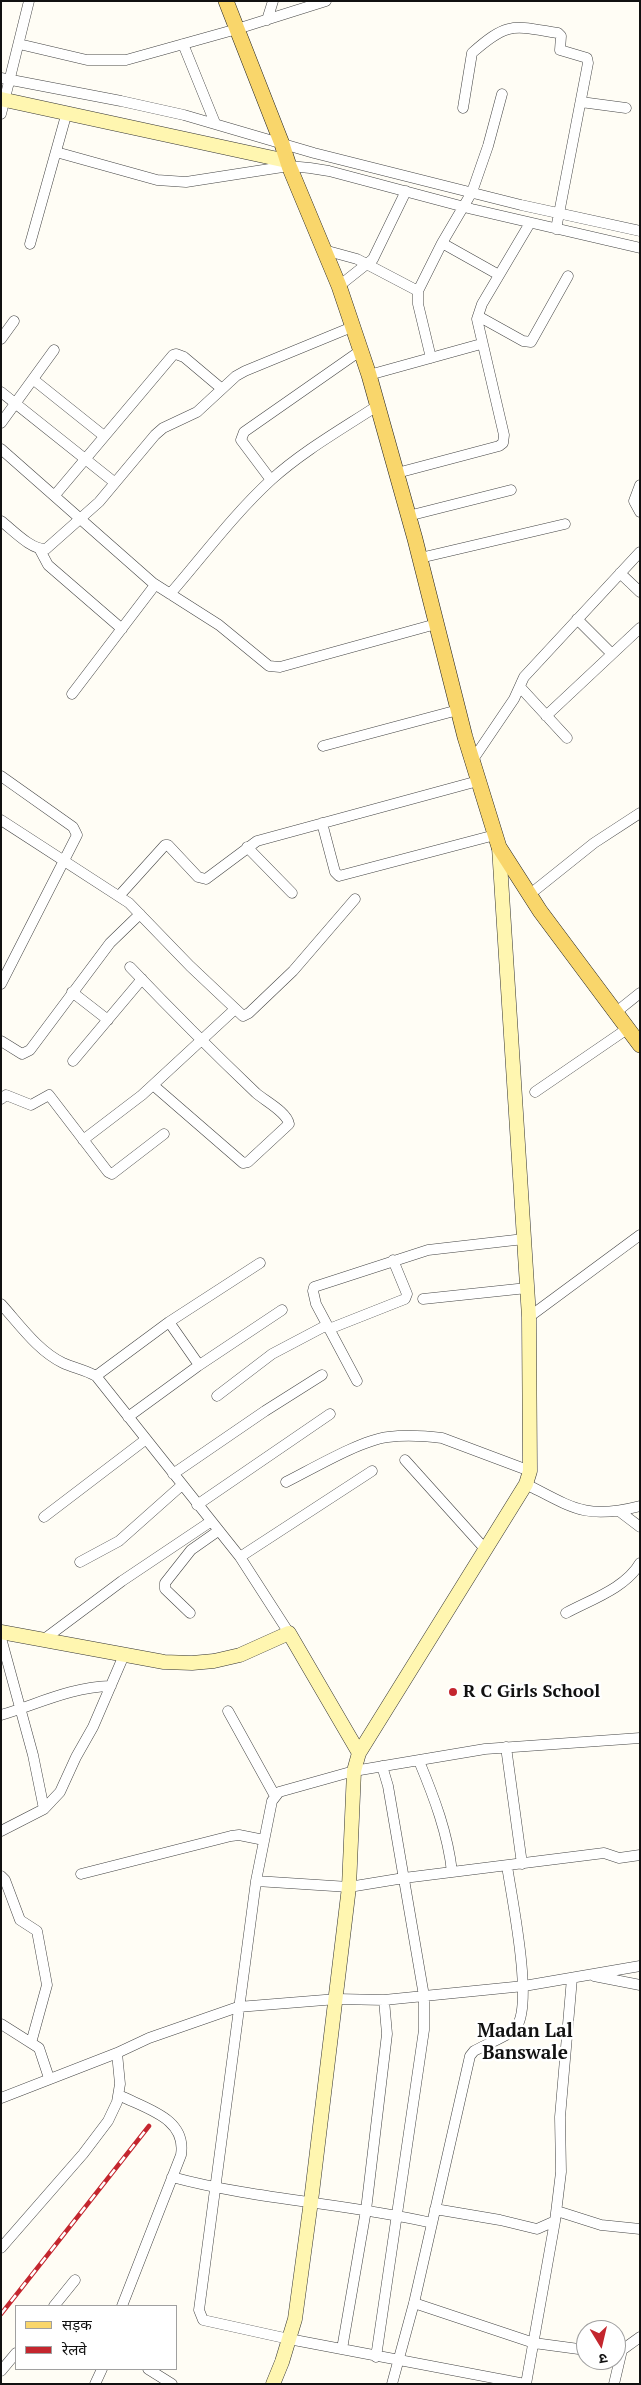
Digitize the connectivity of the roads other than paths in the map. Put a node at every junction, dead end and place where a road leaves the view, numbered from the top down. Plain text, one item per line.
1 (29, 1) edge
2 (226, 1) edge
3 (272, 1) edge
4 (326, 1) edge
5 (267, 20) junction
6 (237, 29) junction
7 (19, 44) junction
8 (183, 44) junction
9 (5, 89) edge
10 (502, 94) dead end
11 (581, 102) junction
12 (463, 108) dead end
13 (626, 108) dead end
14 (67, 112) junction
15 (1, 114) edge
16 (215, 123) junction
17 (56, 152) junction
18 (286, 155) junction
19 (406, 192) junction
20 (468, 199) junction
21 (558, 220) junction
22 (530, 223) junction
23 (640, 231) edge
24 (442, 243) junction
25 (30, 244) dead end
26 (640, 248) edge
27 (324, 250) junction
28 (368, 264) junction
29 (499, 274) junction
30 (568, 276) dead end
31 (339, 286) junction
32 (418, 291) junction
33 (478, 316) junction
34 (14, 321) dead end
35 (352, 327) junction
36 (1, 339) edge
37 (482, 344) junction
38 (54, 350) dead end
39 (360, 351) junction
40 (431, 358) junction
41 (369, 375) junction
42 (34, 380) junction
43 (222, 389) junction
44 (1, 392) edge
45 (16, 405) junction
46 (377, 406) junction
47 (1, 422) edge
48 (104, 436) junction
49 (1, 449) edge
50 (85, 460) junction
51 (397, 473) junction
52 (271, 480) junction
53 (114, 482) junction
54 (640, 485) edge
55 (511, 490) dead end
56 (55, 495) junction
57 (640, 512) edge
58 (408, 516) junction
59 (80, 518) junction
60 (2, 523) edge
61 (565, 524) dead end
62 (40, 550) junction
63 (640, 552) edge
64 (420, 558) junction
65 (620, 574) junction
66 (155, 585) junction
67 (640, 592) edge
68 (170, 594) junction
69 (577, 619) junction
70 (436, 624) junction
71 (640, 628) edge
72 (122, 629) junction
73 (612, 654) junction
74 (520, 687) junction
75 (72, 694) dead end
76 (458, 710) junction
77 (546, 716) junction
78 (567, 738) dead end
79 (323, 746) dead end
80 (472, 761) junction
81 (1, 776) edge
82 (478, 781) junction
83 (640, 813) edge
84 (1, 820) edge
85 (322, 823) junction
86 (497, 841) junction
87 (247, 847) junction
88 (64, 863) junction
89 (292, 893) dead end
90 (529, 894) junction
91 (119, 896) junction
92 (355, 898) dead end
93 (140, 914) junction
94 (130, 966) dead end
95 (142, 979) junction
96 (1, 984) edge
97 (72, 992) junction
98 (640, 993) edge
99 (234, 1010) junction
100 (615, 1013) junction
101 (108, 1020) junction
102 (627, 1029) junction
103 (1, 1041) edge
104 (201, 1041) junction
105 (640, 1045) edge
106 (73, 1061) dead end
107 (153, 1085) junction
108 (535, 1092) dead end
109 (1, 1099) edge
110 (164, 1134) dead end
111 (83, 1140) junction
112 (640, 1235) edge
113 (524, 1239) junction
114 (393, 1260) junction
115 (260, 1263) dead end
116 (527, 1288) junction
117 (423, 1299) dead end
118 (1, 1304) edge
119 (282, 1310) dead end
120 (529, 1317) junction
121 (169, 1322) junction
122 (328, 1327) junction
123 (200, 1365) junction
124 (322, 1375) dead end
125 (96, 1376) junction
126 (357, 1381) dead end
127 (217, 1396) dead end
128 (330, 1414) dead end
129 (128, 1417) junction
130 (146, 1440) junction
131 (404, 1460) dead end
132 (372, 1471) dead end
133 (174, 1474) junction
134 (528, 1478) junction
135 (286, 1482) dead end
136 (182, 1485) junction
137 (197, 1505) junction
138 (640, 1506) edge
139 (619, 1511) junction
140 (44, 1517) dead end
141 (210, 1522) junction
142 (640, 1527) edge
143 (218, 1530) junction
144 (485, 1549) junction
145 (240, 1557) junction
146 (80, 1562) dead end
147 (640, 1563) edge
148 (190, 1613) dead end
149 (566, 1613) dead end
150 (1, 1632) edge
151 (288, 1633) junction
152 (1, 1638) edge
153 (43, 1640) junction
154 (124, 1655) junction
155 (111, 1686) junction
156 (21, 1709) junction
157 (228, 1711) dead end
158 (1, 1715) edge
159 (640, 1738) edge
160 (506, 1747) junction
161 (359, 1753) junction
162 (419, 1761) junction
163 (382, 1766) junction
164 (354, 1771) junction
165 (275, 1796) junction
166 (44, 1809) junction
167 (1, 1831) edge
168 (264, 1840) junction
169 (640, 1855) edge
170 (522, 1864) junction
171 (507, 1866) junction
172 (452, 1872) junction
173 (81, 1874) dead end
174 (1, 1876) edge
175 (404, 1878) junction
176 (256, 1881) junction
177 (350, 1887) junction
178 (640, 1966) edge
179 (593, 1976) junction
180 (572, 1978) junction
181 (640, 1985) edge
182 (524, 1986) junction
183 (424, 1996) junction
184 (337, 1999) junction
185 (384, 2000) junction
186 (238, 2007) junction
187 (1, 2024) edge
188 (30, 2043) junction
189 (117, 2053) junction
190 (49, 2078) junction
191 (119, 2095) junction
192 (1, 2098) edge
193 (172, 2178) junction
194 (215, 2189) junction
195 (311, 2201) junction
196 (435, 2209) junction
197 (366, 2210) junction
198 (396, 2215) junction
199 (556, 2216) junction
200 (432, 2223) junction
201 (640, 2229) edge
202 (1, 2248) edge
203 (75, 2280) dead end
204 (414, 2303) junction
205 (55, 2305) edge
206 (122, 2305) edge
207 (640, 2337) edge
208 (289, 2339) junction
209 (534, 2343) junction
210 (626, 2345) edge
211 (576, 2349) edge
212 (342, 2350) junction
213 (15, 2354) edge
214 (376, 2357) junction
215 (399, 2361) junction
216 (102, 2370) edge
217 (150, 2370) edge
218 (616, 2370) edge
219 (1, 2371) edge
220 (95, 2384) edge
221 (172, 2384) edge
222 (273, 2384) edge
223 (392, 2384) edge
224 (525, 2384) edge
225 (614, 2384) edge

1 - 7 street
2 - 6 main road
3 - 5 street
4 - 5 street
5 - 6 street
6 - 8 street
6 - 18 main road
7 - 8 street
7 - 9 street
8 - 16 street
9 - 14 street
9 - 15 street
9 - 16 street
10 - 20 street
11 - 12 street
11 - 13 street
11 - 21 street
14 - 17 street
14 - 18 street
16 - 18 street
17 - 18 street
17 - 25 street
18 - 19 street
18 - 20 street
18 - 27 main road
19 - 20 street
19 - 28 street
20 - 21 street
20 - 22 street
20 - 24 street
21 - 22 street
21 - 23 street
21 - 26 street
22 - 29 street
24 - 29 street
24 - 32 street
27 - 28 street
27 - 31 main road
28 - 31 street
28 - 32 street
29 - 33 street
30 - 33 street
31 - 35 main road
32 - 40 street
33 - 37 street
34 - 36 street
35 - 39 main road
35 - 43 street
37 - 40 street
37 - 51 street
38 - 42 street
39 - 41 main road
39 - 52 street
40 - 41 street
41 - 46 main road
42 - 45 street
42 - 48 street
43 - 48 street
43 - 53 street
44 - 45 street
45 - 47 street
45 - 50 street
46 - 51 main road
46 - 52 street
48 - 50 street
49 - 56 street
50 - 53 street
50 - 56 street
51 - 58 main road
52 - 68 street
53 - 59 street
54 - 57 street
55 - 58 street
56 - 59 street
58 - 64 main road
59 - 62 street
59 - 66 street
60 - 62 street
61 - 64 street
62 - 72 street
63 - 65 street
64 - 70 main road
65 - 67 street
65 - 69 street
66 - 68 street
66 - 72 street
68 - 70 street
69 - 73 street
69 - 74 street
70 - 76 main road
71 - 73 street
72 - 75 street
73 - 77 street
74 - 77 street
74 - 80 street
76 - 79 street
76 - 80 main road
77 - 78 street
80 - 82 main road
81 - 88 street
82 - 85 street
82 - 86 main road
83 - 90 street
84 - 88 street
85 - 86 street
85 - 87 street
86 - 90 main road
86 - 113 street
87 - 89 street
87 - 91 street
88 - 91 street
88 - 96 street
90 - 100 main road
91 - 93 street
92 - 99 street
93 - 97 street
93 - 99 street
94 - 95 street
95 - 101 street
95 - 104 street
97 - 101 street
97 - 103 street
98 - 100 street
99 - 104 street
100 - 102 main road
101 - 106 street
102 - 105 main road
102 - 108 street
104 - 107 street
104 - 107 street
107 - 111 street
109 - 111 street
110 - 111 street
112 - 120 street
113 - 114 street
113 - 116 street
114 - 122 street
114 - 122 street
115 - 121 street
116 - 117 street
116 - 120 street
118 - 125 street
119 - 123 street
120 - 134 street
121 - 123 street
121 - 125 street
122 - 126 street
122 - 127 street
123 - 129 street
124 - 133 street
125 - 129 street
128 - 137 street
129 - 130 street
130 - 133 street
130 - 140 street
131 - 144 street
132 - 145 street
133 - 136 street
134 - 135 street
134 - 139 street
134 - 144 street
136 - 137 street
136 - 146 street
137 - 141 street
138 - 139 street
139 - 142 street
141 - 143 street
141 - 153 street
143 - 145 street
143 - 148 street
144 - 161 street
145 - 151 street
147 - 149 street
150 - 153 street
151 - 154 street
151 - 161 street
152 - 156 street
153 - 154 street
154 - 155 street
155 - 156 street
155 - 166 street
156 - 158 street
156 - 166 street
157 - 165 street
159 - 160 street
160 - 162 street
160 - 170 street
161 - 164 street
162 - 163 street
162 - 172 street
163 - 164 street
163 - 175 street
164 - 165 street
164 - 177 street
165 - 168 street
166 - 167 street
168 - 173 street
168 - 176 street
169 - 170 street
170 - 171 street
171 - 172 street
171 - 182 street
172 - 175 street
174 - 188 street
175 - 177 street
175 - 183 street
176 - 177 street
176 - 186 street
177 - 184 street
178 - 179 street
179 - 180 street
179 - 181 street
180 - 182 street
180 - 199 street
182 - 183 street
182 - 196 street
183 - 185 street
183 - 198 street
184 - 185 street
184 - 186 street
184 - 195 street
185 - 197 street
186 - 189 street
186 - 194 street
187 - 188 street
188 - 190 street
189 - 190 street
189 - 191 street
190 - 192 street
191 - 193 street
191 - 202 street
193 - 194 street
193 - 206 street
194 - 195 street
194 - 208 street
195 - 197 street
195 - 208 street
196 - 199 street
196 - 200 street
197 - 198 street
197 - 212 street
198 - 200 street
198 - 214 street
199 - 201 street
199 - 209 street
200 - 204 street
203 - 205 street
204 - 209 street
204 - 215 street
207 - 210 street
208 - 212 street
208 - 222 street
209 - 211 street
209 - 224 street
212 - 214 street
213 - 219 street
214 - 215 street
215 - 223 street
215 - 224 street
216 - 220 street
217 - 221 street
218 - 225 street

